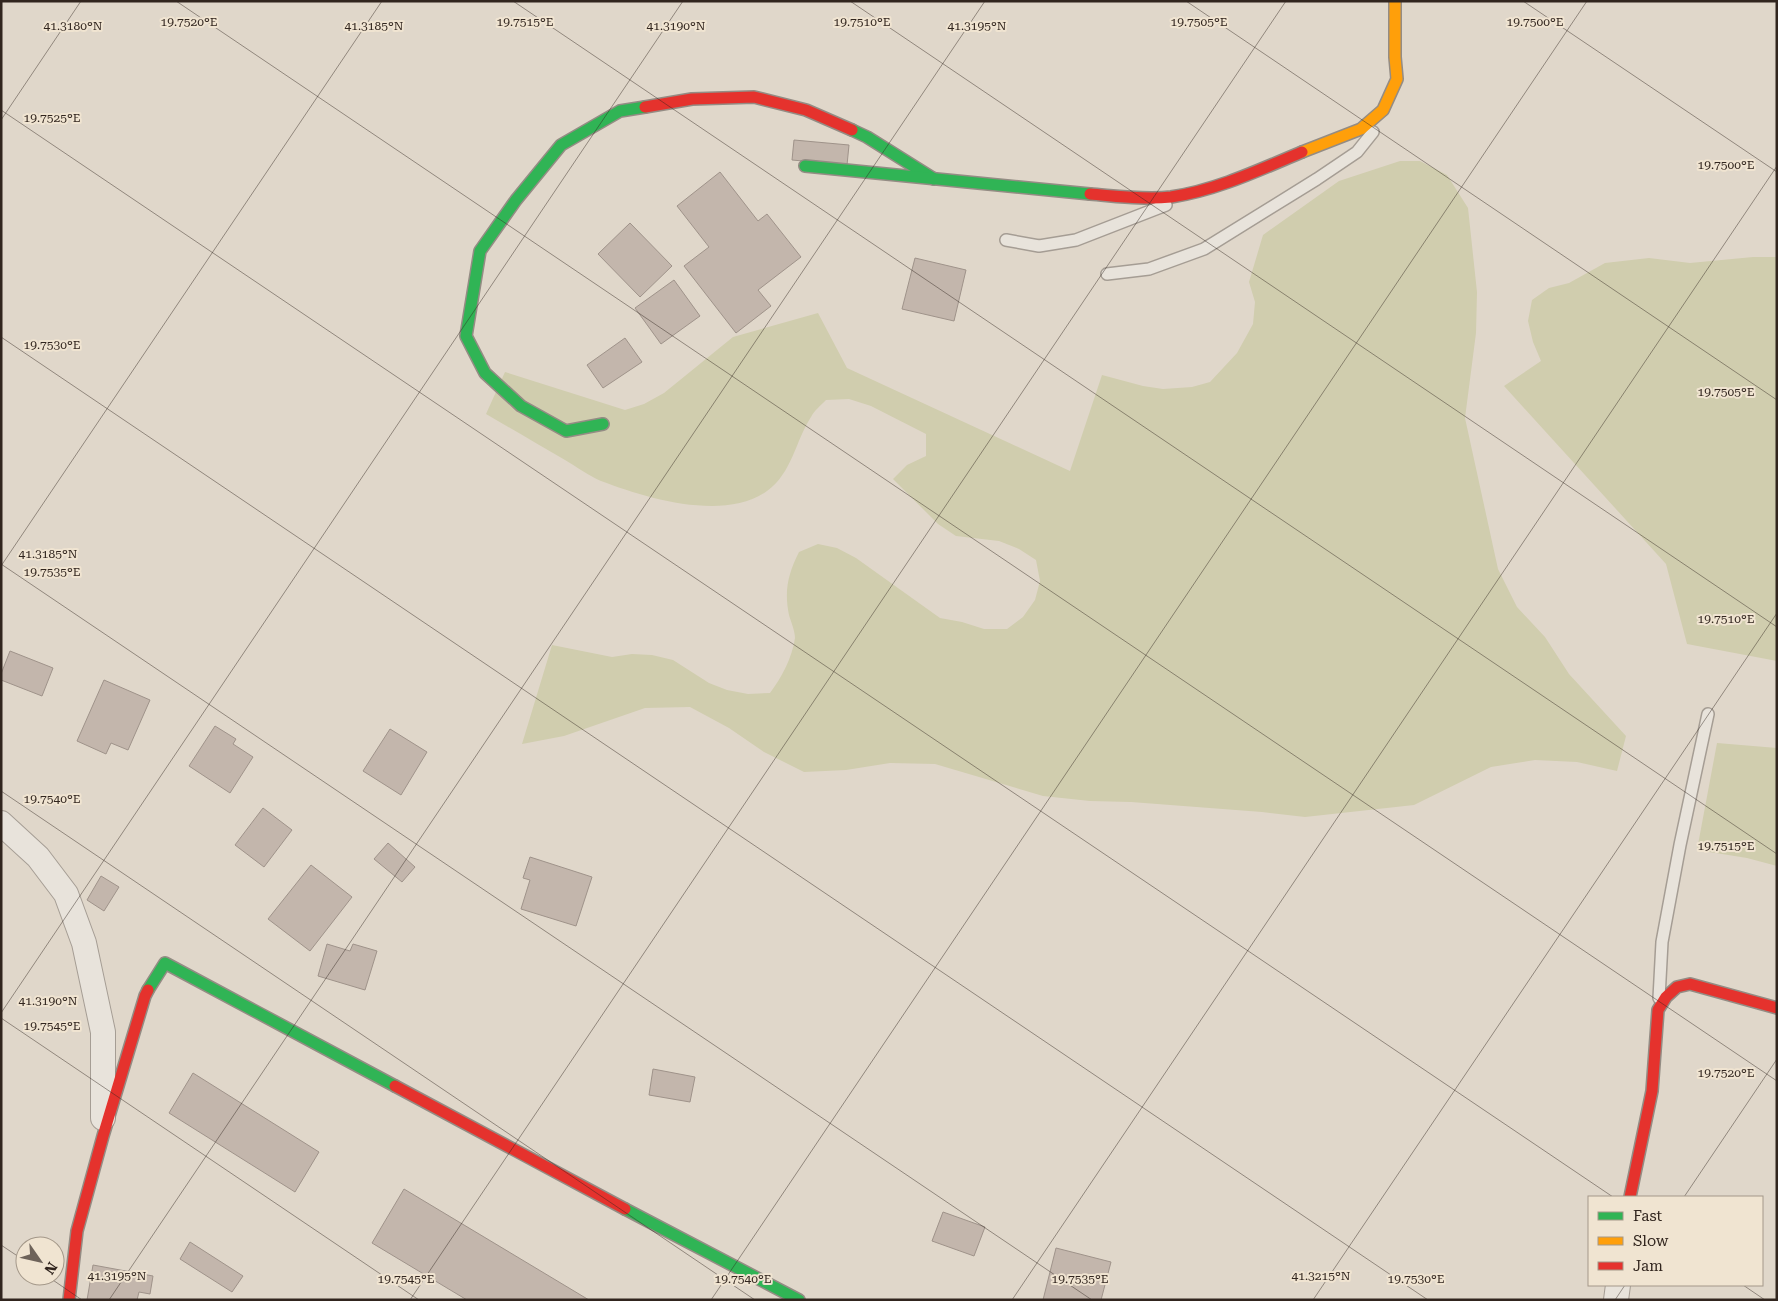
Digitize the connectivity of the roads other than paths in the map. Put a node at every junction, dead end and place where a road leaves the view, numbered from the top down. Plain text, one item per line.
1 (1395, 1) edge
2 (1397, 79) junction
3 (805, 166) dead end
4 (934, 179) junction
5 (1210, 189) junction
6 (1006, 240) dead end
7 (1107, 274) dead end
8 (603, 424) dead end
9 (1708, 714) dead end
10 (1, 823) edge
11 (1777, 1008) edge
12 (1658, 1010) junction
13 (103, 1136) junction
14 (1630, 1196) edge
15 (1618, 1286) edge
16 (69, 1300) edge
17 (799, 1300) edge
18 (1616, 1300) edge

1 - 2 street
2 - 5 street
2 - 7 lane
3 - 4 street
4 - 5 street
4 - 8 street
5 - 6 lane
9 - 12 lane
10 - 13 street
11 - 12 street
12 - 14 street
13 - 16 street
13 - 17 street
15 - 18 street

